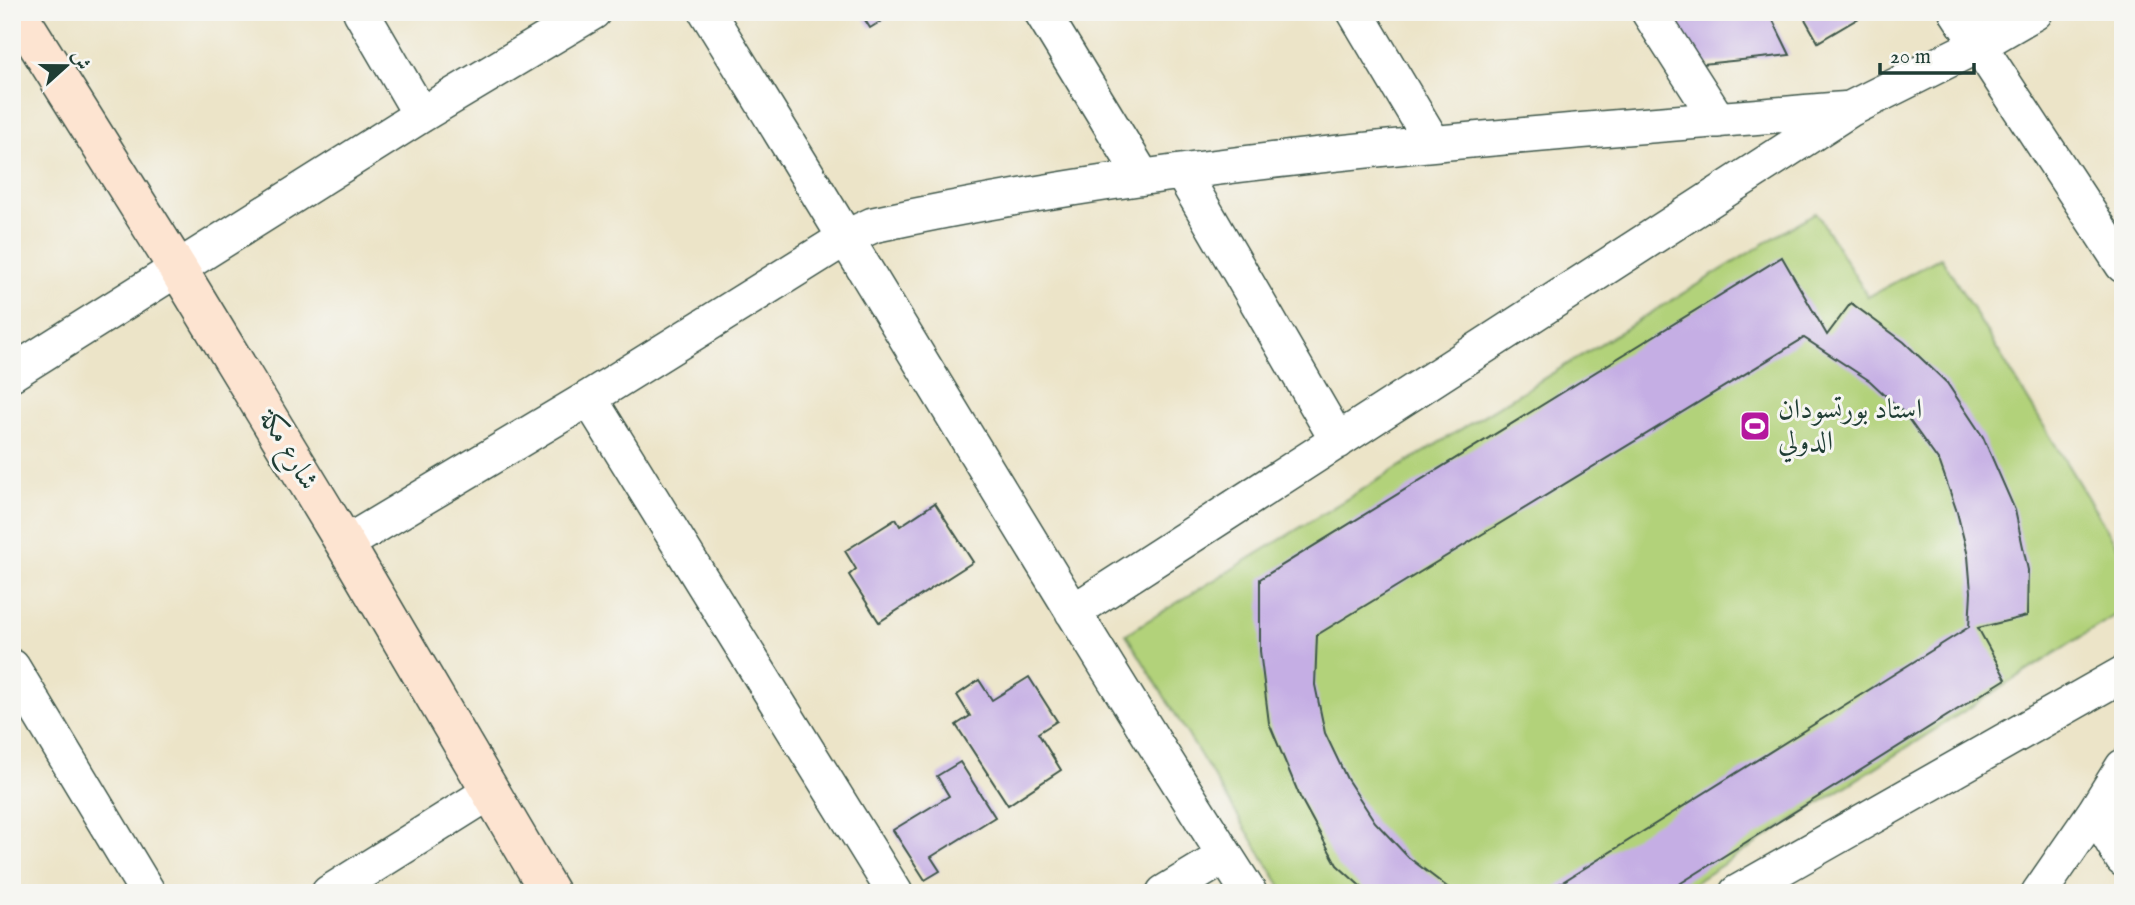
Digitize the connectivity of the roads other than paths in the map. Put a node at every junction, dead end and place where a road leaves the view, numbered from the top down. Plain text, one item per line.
1 (17, 12) edge
2 (361, 12) edge
3 (593, 12) edge
4 (706, 12) edge
5 (1042, 12) edge
6 (1355, 12) edge
7 (1649, 12) edge
8 (1957, 12) edge
9 (2035, 12) edge
10 (1978, 45) junction
11 (1850, 109) junction
12 (421, 115) junction
13 (1718, 120) junction
14 (1433, 143) junction
15 (1182, 172) junction
16 (1142, 176) junction
17 (847, 237) junction
18 (2123, 265) edge
19 (178, 269) junction
20 (12, 373) edge
21 (589, 398) junction
22 (1338, 441) junction
23 (345, 544) junction
24 (1073, 612) junction
25 (12, 667) edge
26 (2123, 674) edge
27 (2123, 767) edge
28 (489, 792) junction
29 (2095, 812) junction
30 (1225, 856) junction
31 (2123, 859) edge
32 (148, 893) edge
33 (329, 893) edge
34 (550, 893) edge
35 (895, 893) edge
36 (1164, 893) edge
37 (1249, 893) edge
38 (1737, 893) edge
39 (2039, 893) edge

1 - 19 main road, شارع مكة
2 - 12 street
3 - 12 street
4 - 17 street
5 - 16 street
6 - 14 street
7 - 13 street
8 - 10 street
9 - 10 street
10 - 11 street
10 - 18 street
11 - 13 street
11 - 22 street
12 - 19 street
13 - 14 street
14 - 15 street
15 - 16 street
15 - 22 street
16 - 17 street
17 - 21 street
17 - 24 street
19 - 20 street
19 - 23 main road, شارع مكة
21 - 23 street
21 - 35 street
22 - 24 street
23 - 28 main road, شارع مكة
24 - 30 street
25 - 32 street
26 - 38 street
27 - 29 street
28 - 33 street
28 - 34 main road, شارع مكة
29 - 31 street
29 - 39 street
30 - 36 street
30 - 37 street

